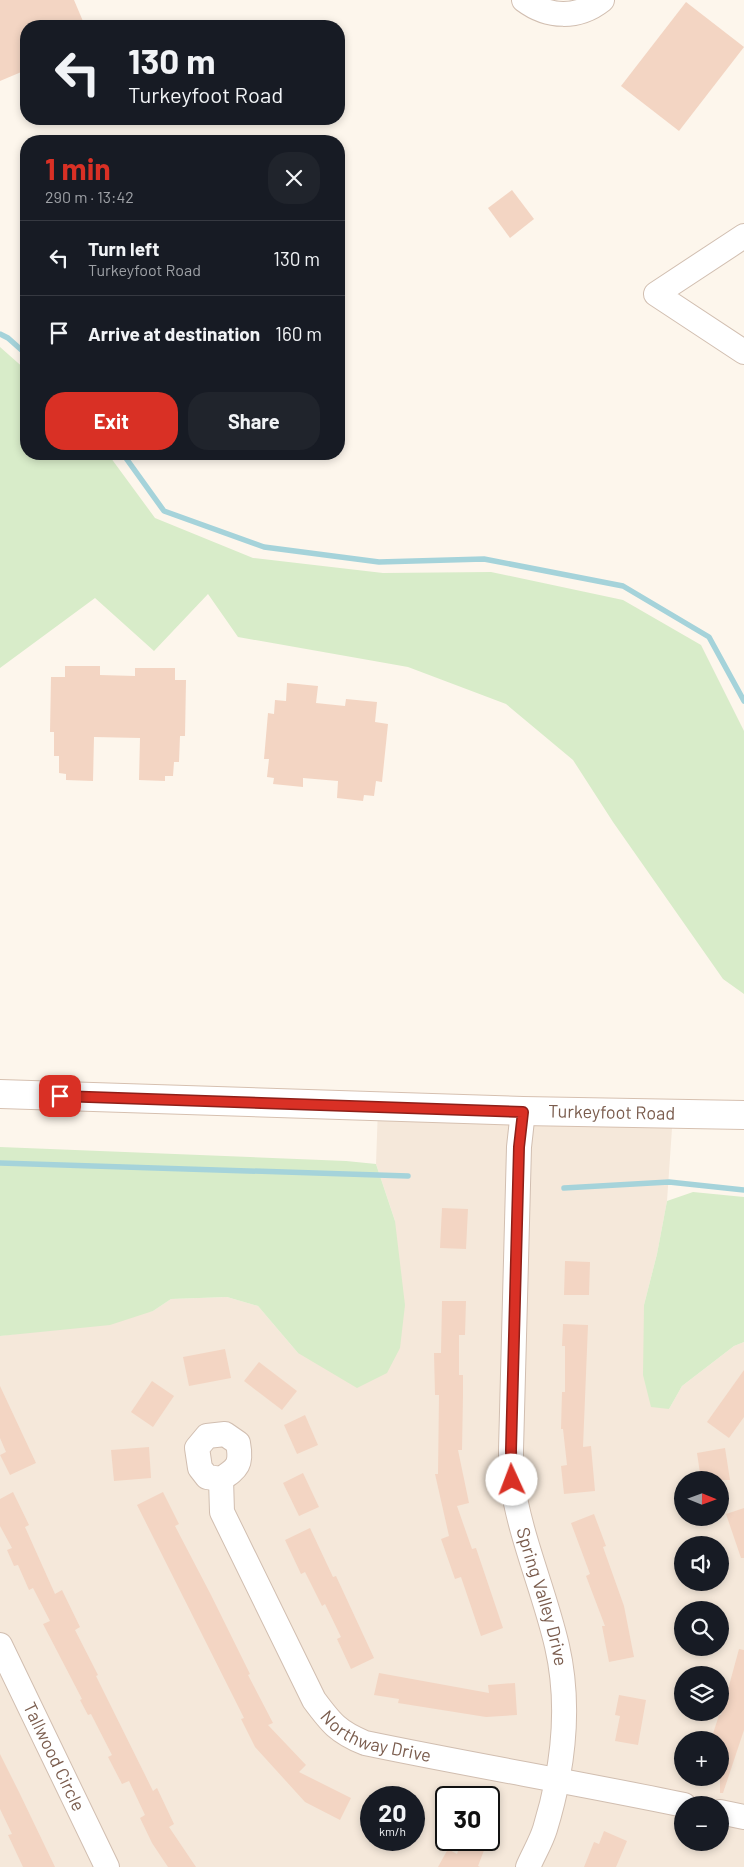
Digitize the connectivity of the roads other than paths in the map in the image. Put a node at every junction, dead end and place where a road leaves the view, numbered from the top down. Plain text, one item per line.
1 (524, 0) edge
2 (602, 0) edge
3 (744, 236) edge
4 (744, 352) edge
5 (0, 1094) edge
6 (523, 1112) junction
7 (744, 1115) edge
8 (221, 1479) dead end
9 (0, 1645) edge
10 (558, 1779) junction
11 (674, 1803) edge
12 (729, 1814) edge
13 (744, 1817) edge
14 (107, 1867) edge
15 (528, 1867) edge

1 - 2 street
3 - 4 street
5 - 6 main road, Turkeyfoot Road
6 - 7 main road, Turkeyfoot Road
6 - 10 street, Spring Valley Drive
8 - 10 street, Northway Drive
9 - 14 street, Tallwood Circle
10 - 11 street, Northway Drive
10 - 15 street, Spring Valley Drive
12 - 13 street

